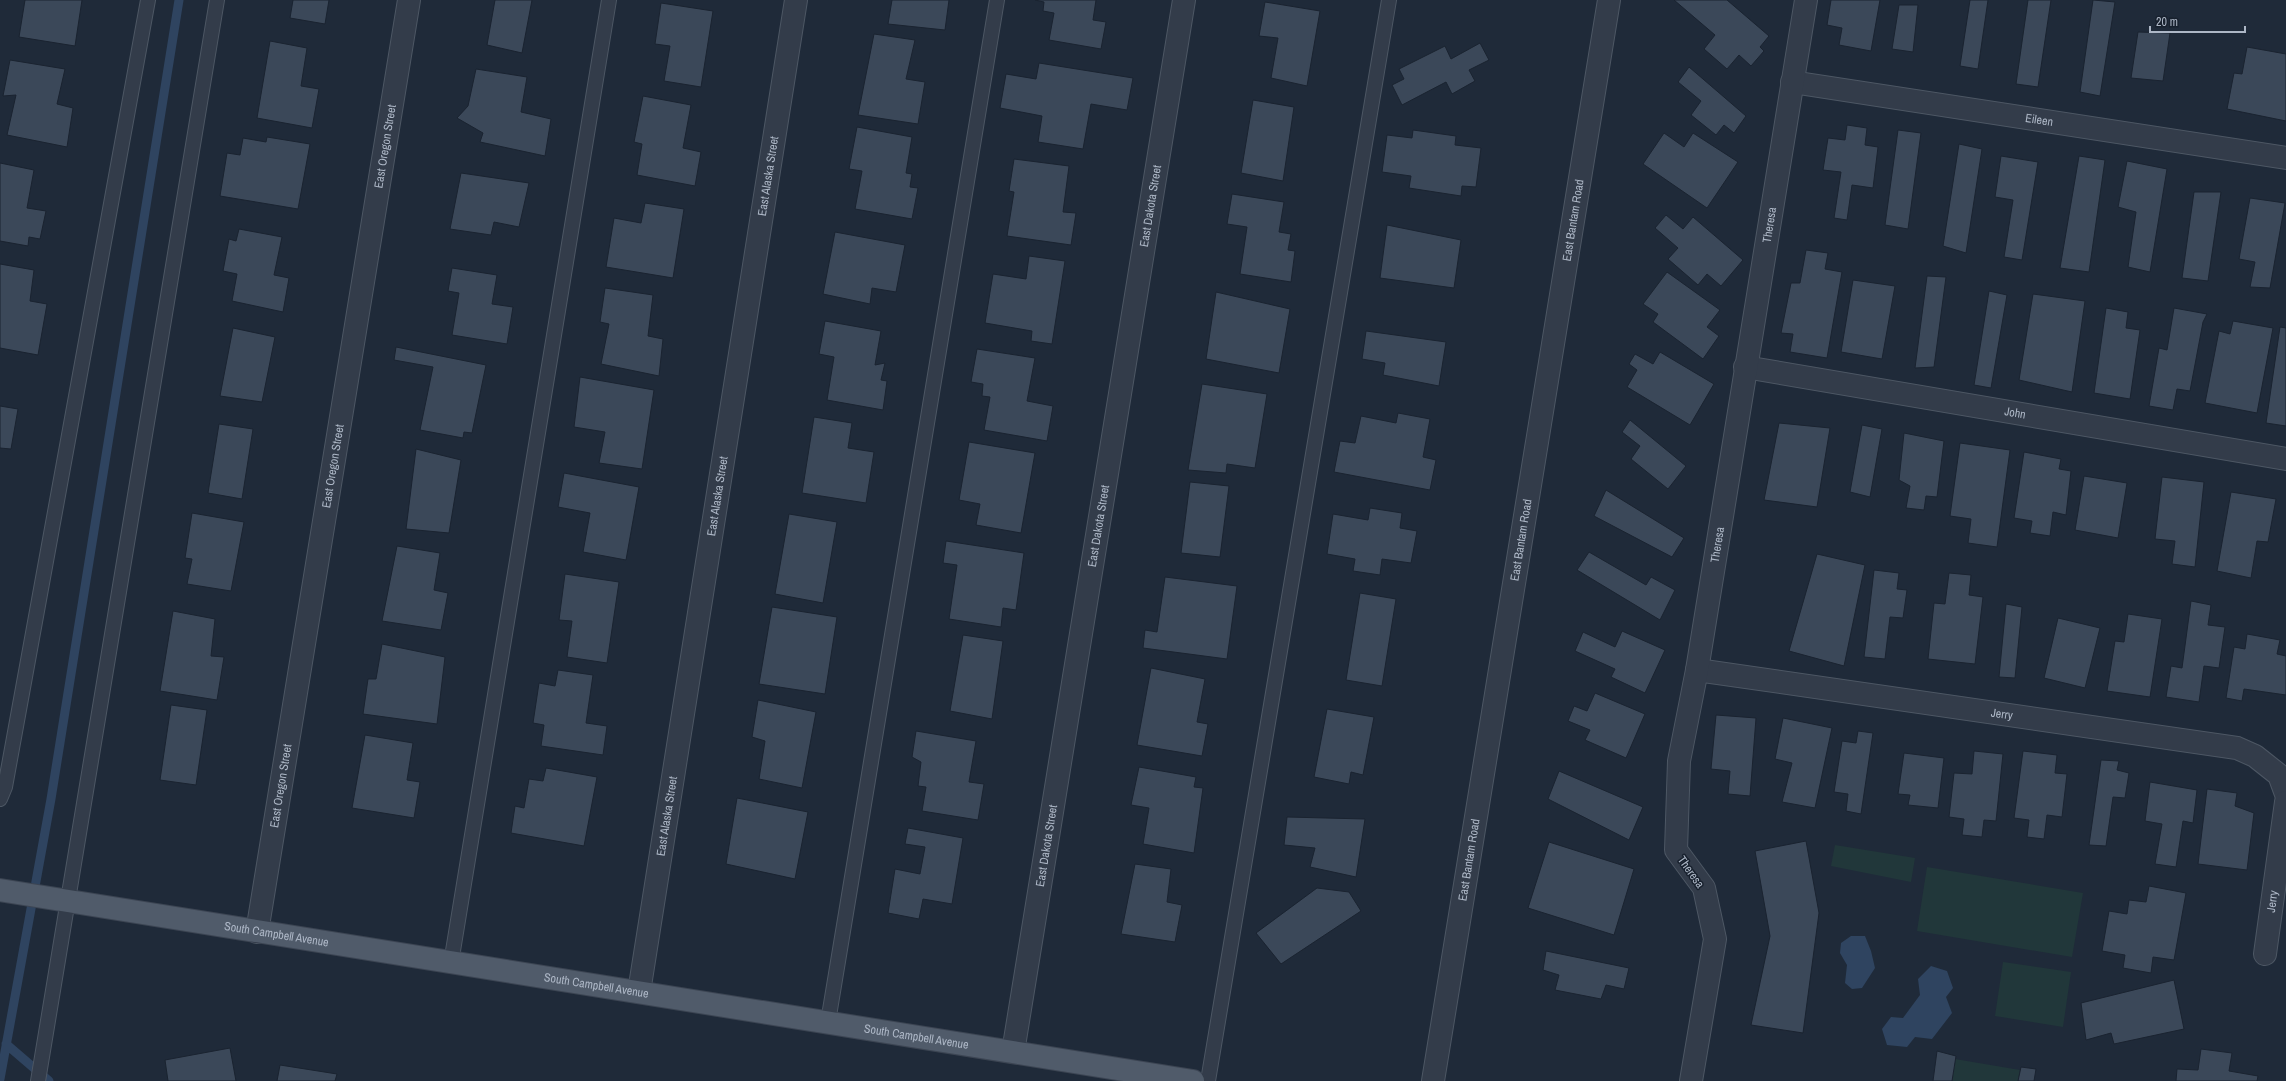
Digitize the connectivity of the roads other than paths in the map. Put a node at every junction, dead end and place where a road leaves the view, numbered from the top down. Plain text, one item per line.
1 (148, 0) edge
2 (217, 0) edge
3 (409, 0) edge
4 (609, 0) edge
5 (796, 0) edge
6 (996, 0) edge
7 (1184, 0) edge
8 (1389, 0) edge
9 (1609, 0) edge
10 (1806, 0) edge
11 (1792, 82) junction
12 (2286, 158) edge
13 (1745, 367) junction
14 (2286, 459) edge
15 (1697, 670) junction
16 (2286, 794) edge
17 (0, 799) edge
18 (2286, 802) edge
19 (6, 891) edge
20 (60, 900) junction
21 (257, 932) junction
22 (2265, 954) dead end
23 (451, 963) junction
24 (639, 992) junction
25 (828, 1022) junction
26 (1013, 1052) junction
27 (38, 1081) edge
28 (1192, 1081) edge
29 (1208, 1081) edge
30 (1434, 1081) edge
31 (1691, 1081) edge

1 - 17 lane
2 - 20 lane
3 - 21 street, East Oregon Street
4 - 23 lane
5 - 24 street, East Alaska Street
6 - 25 lane
7 - 26 street, East Dakota Street
8 - 29 lane
9 - 30 street, East Bantam Road
10 - 11 street, Theresa
11 - 12 street, Eileen
11 - 13 street, Theresa
13 - 14 street, John
13 - 15 street, Theresa
15 - 16 street, Jerry
15 - 31 street, Theresa
18 - 22 street, Jerry
19 - 20 main road, South Campbell Avenue
20 - 21 main road, South Campbell Avenue
20 - 27 lane
21 - 23 main road, South Campbell Avenue
23 - 24 main road, South Campbell Avenue
24 - 25 main road, South Campbell Avenue
25 - 26 main road, South Campbell Avenue
26 - 28 main road, South Campbell Avenue

